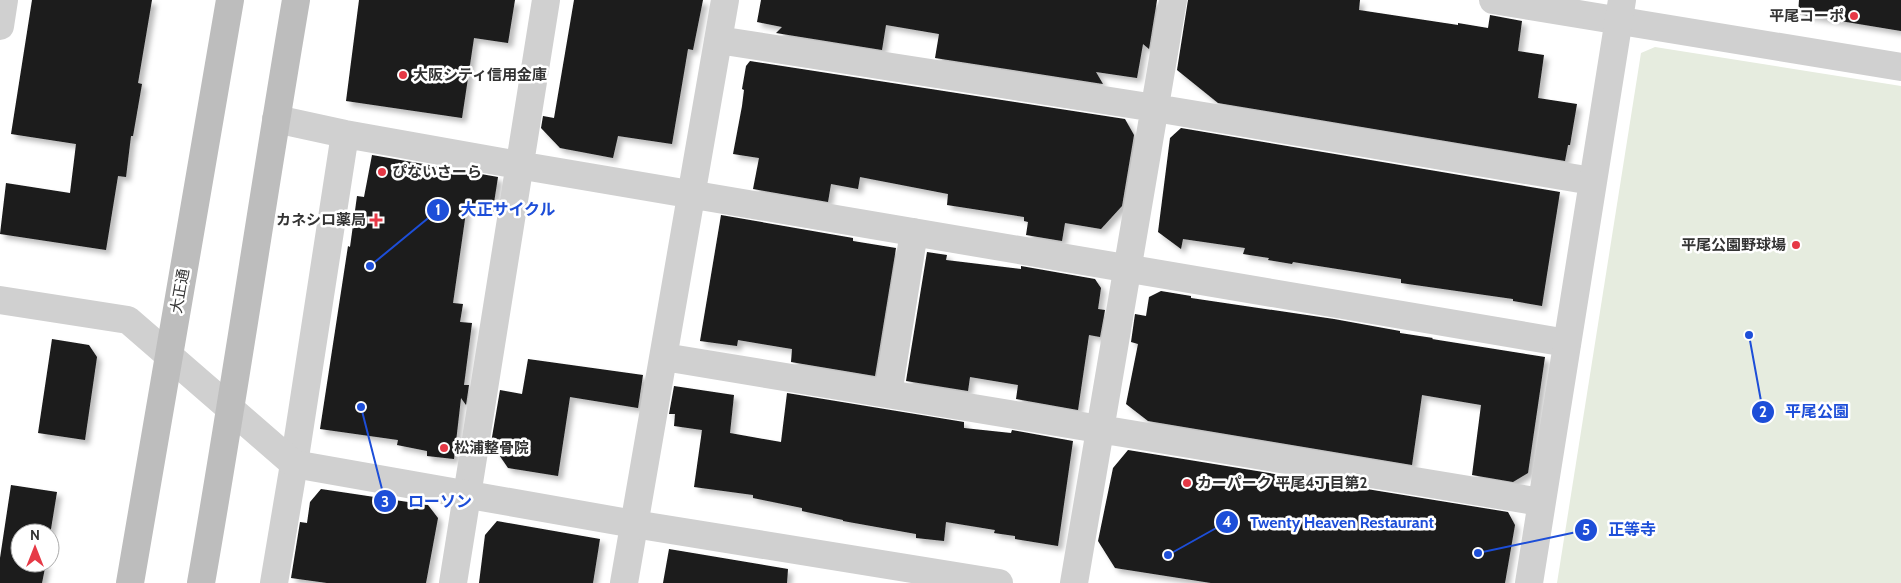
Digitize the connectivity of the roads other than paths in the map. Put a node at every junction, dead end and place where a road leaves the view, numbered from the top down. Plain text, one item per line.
1 (4, 0) edge
2 (230, 0) edge
3 (296, 0) edge
4 (546, 0) edge
5 (725, 0) edge
6 (1173, 0) edge
7 (1493, 0) edge
8 (1620, 10) edge
9 (0, 26) edge
10 (718, 40) junction
11 (1901, 67) edge
12 (1155, 108) junction
13 (276, 119) junction
14 (345, 134) junction
15 (518, 165) junction
16 (1592, 180) junction
17 (692, 194) junction
18 (914, 232) junction
19 (1128, 269) junction
20 (0, 300) edge
21 (1567, 343) junction
22 (169, 355) junction
23 (664, 357) junction
24 (888, 394) junction
25 (232, 410) junction
26 (1100, 428) junction
27 (294, 464) junction
28 (467, 495) junction
29 (1541, 502) junction
30 (634, 524) junction
31 (130, 583) edge
32 (202, 583) edge
33 (274, 583) edge
34 (453, 583) edge
35 (624, 583) edge
36 (999, 583) edge
37 (1074, 583) edge
38 (1529, 583) edge

1 - 9 street
2 - 22 main road, 大正通
3 - 13 main road
4 - 15 street
5 - 10 street
6 - 12 street
7 - 8 street
8 - 11 street
8 - 16 street
10 - 12 street
10 - 17 street
12 - 16 street
12 - 19 street
13 - 14 street
13 - 25 main road
14 - 15 street
14 - 27 street
15 - 17 street
15 - 28 street
16 - 21 street
17 - 18 street
17 - 23 street
18 - 19 street
18 - 24 street
19 - 21 street
19 - 26 street
20 - 22 street
21 - 29 street
22 - 25 street
22 - 31 main road, 大正通
23 - 24 street
23 - 30 street
24 - 26 street
25 - 27 street
25 - 32 main road
26 - 29 street
26 - 37 street
27 - 28 street
27 - 33 street
28 - 30 street
28 - 34 street
29 - 38 street
30 - 35 street
30 - 36 street

